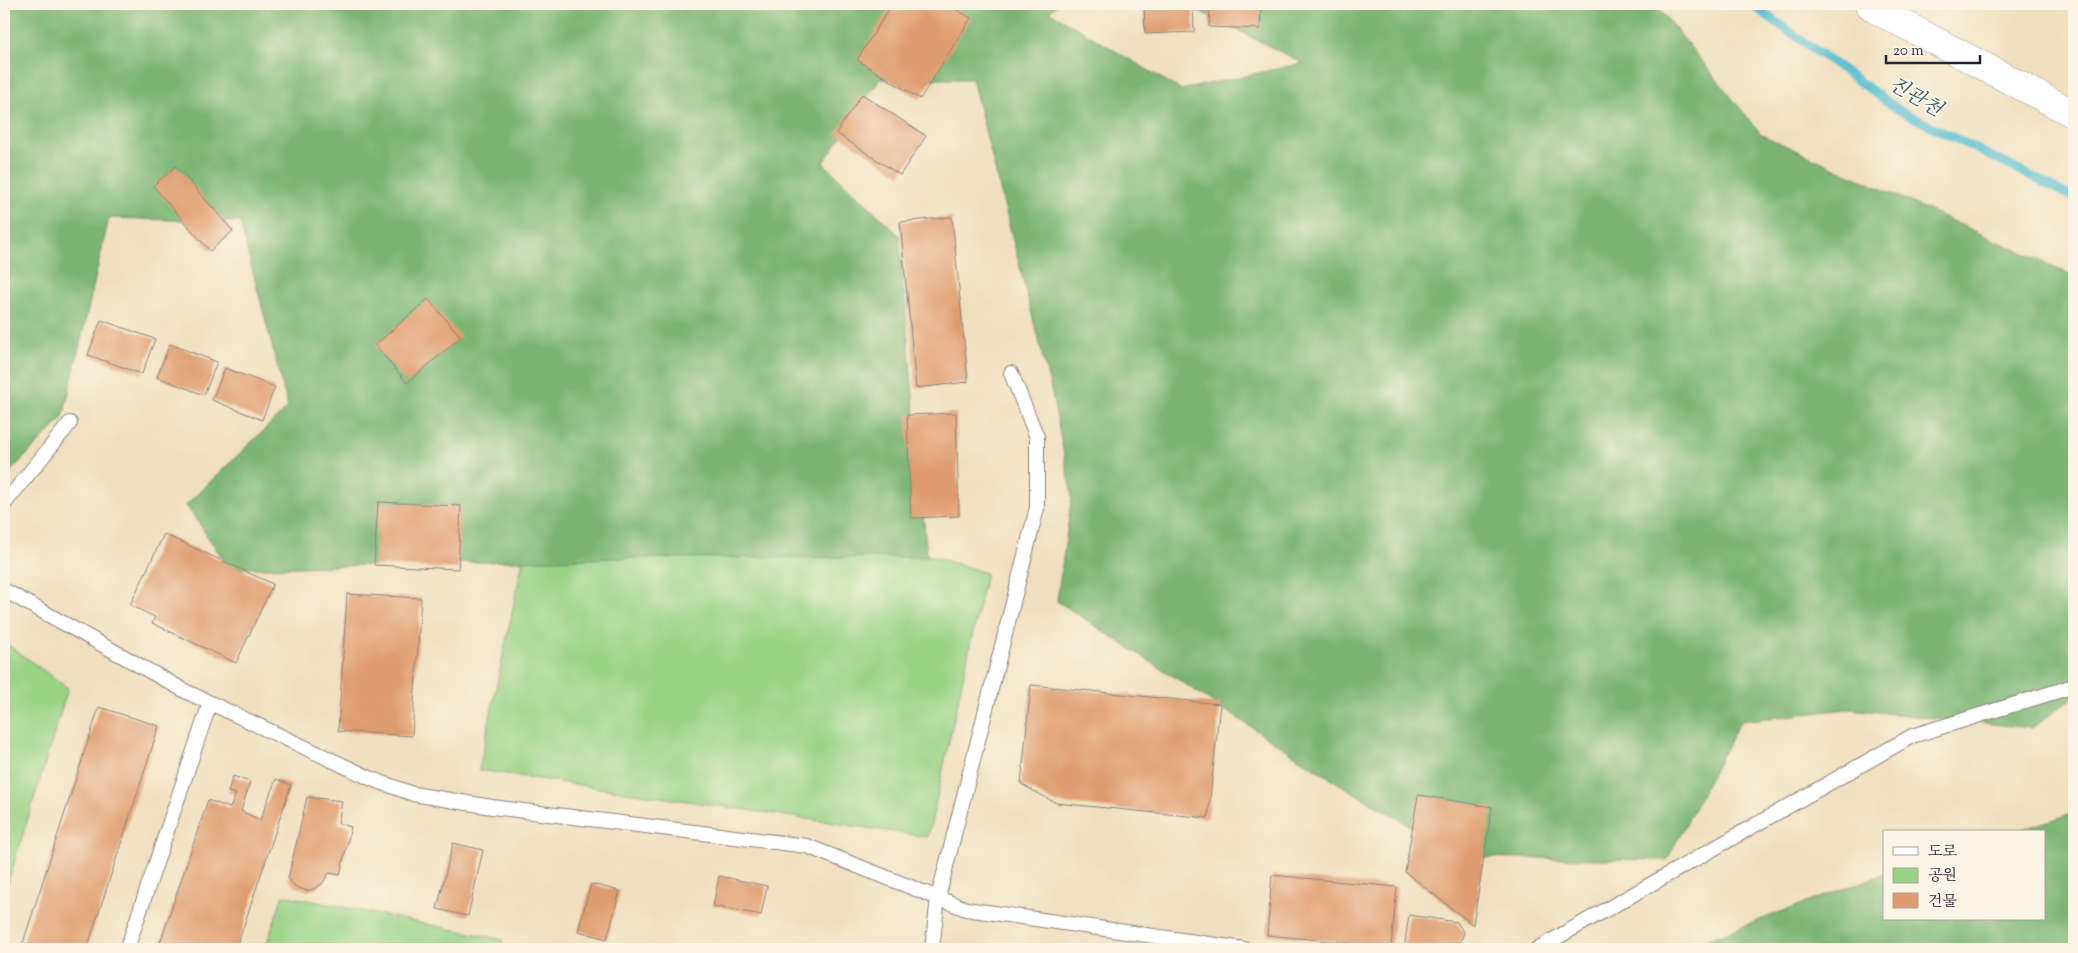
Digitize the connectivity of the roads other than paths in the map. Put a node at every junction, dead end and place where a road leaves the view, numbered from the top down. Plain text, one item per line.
1 (1869, 4) edge
2 (2074, 114) edge
3 (1011, 374) dead end
4 (70, 423) dead end
5 (4, 504) edge
6 (4, 590) edge
7 (2074, 686) edge
8 (210, 703) junction
9 (938, 898) junction
10 (126, 949) edge
11 (932, 949) edge
12 (1244, 949) edge
13 (1537, 949) edge

1 - 2 main road
3 - 9 lane
4 - 5 lane
6 - 8 lane
7 - 13 lane
8 - 9 lane
8 - 10 lane
9 - 11 lane
9 - 12 lane

